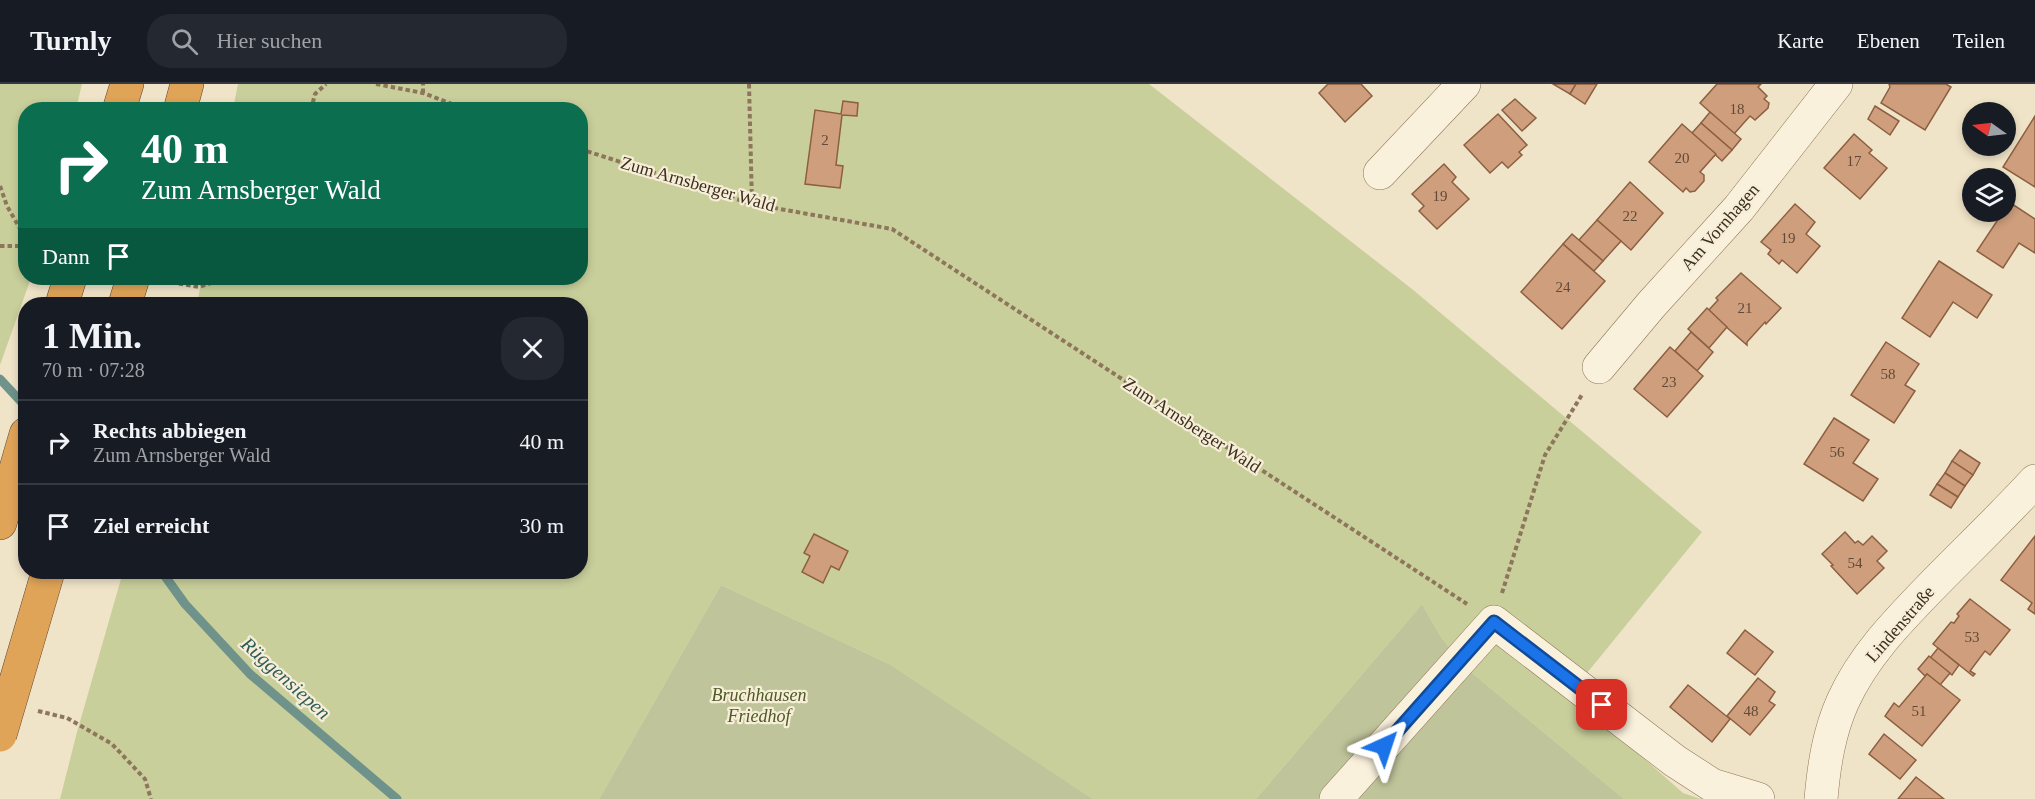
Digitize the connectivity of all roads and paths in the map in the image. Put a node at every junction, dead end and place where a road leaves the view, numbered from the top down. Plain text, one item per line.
1 (127, 84) edge
2 (187, 84) edge
3 (326, 84) edge
4 (376, 84) edge
5 (423, 84) edge
6 (749, 84) edge
7 (1464, 84) edge
8 (1836, 84) edge
9 (423, 93) junction
10 (121, 102) edge
11 (182, 102) edge
12 (313, 102) edge
13 (447, 102) edge
14 (588, 152) edge
15 (1380, 173) dead end
16 (0, 186) edge
17 (752, 204) junction
18 (18, 225) edge
19 (0, 246) edge
20 (18, 246) edge
21 (140, 285) edge
22 (186, 285) edge
23 (205, 285) edge
24 (131, 297) edge
25 (1599, 367) joint
26 (18, 461) edge
27 (2035, 481) edge
28 (0, 523) edge
29 (46, 579) edge
30 (1494, 622) junction
31 (34, 710) dead end
32 (0, 735) edge
33 (151, 799) edge
34 (1336, 799) edge
35 (1758, 799) edge
36 (1821, 799) edge

1 - 10 highway
2 - 11 highway
3 - 12 path
4 - 9 path
5 - 9 path
6 - 17 path
7 - 15 street
8 - 25 street, Am Vornhagen
9 - 13 path
14 - 17 path, Zum Arnsberger Wald
16 - 18 path
17 - 30 path, Zum Arnsberger Wald
19 - 20 path
21 - 24 highway
22 - 23 path
25 - 30 path
26 - 28 highway
27 - 36 street, Lindenstraße
29 - 32 highway, bridge
30 - 34 street
30 - 35 street
31 - 33 path

